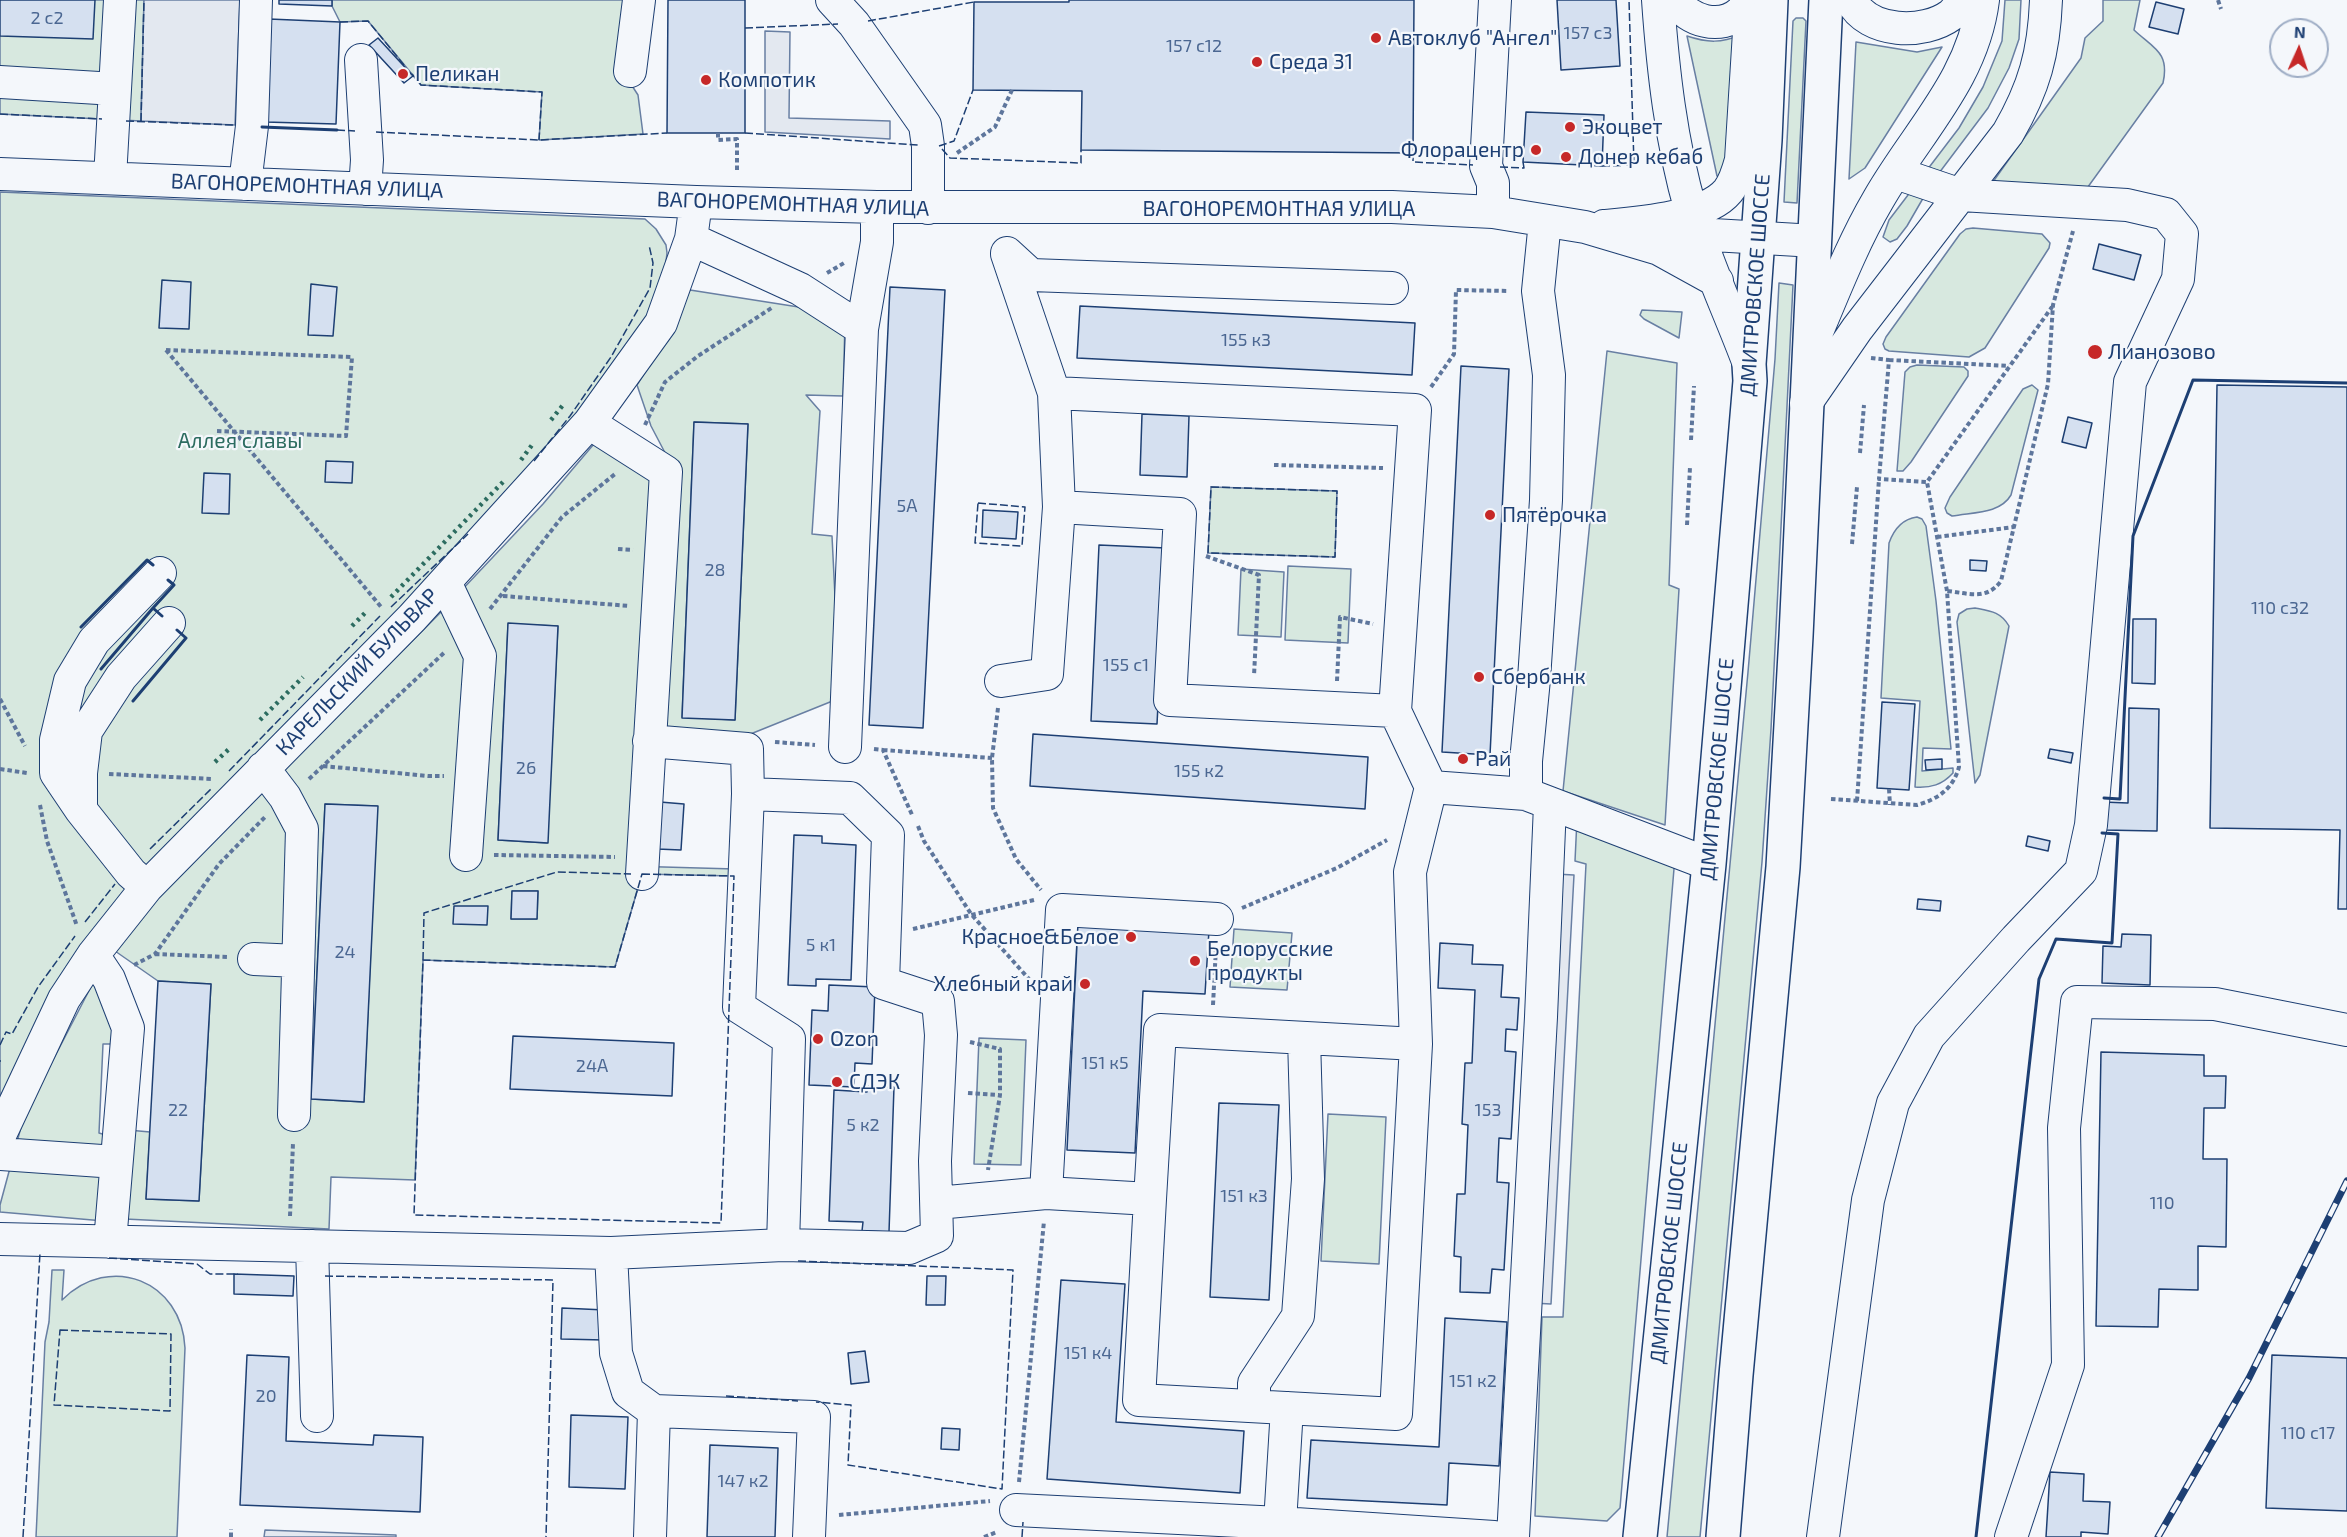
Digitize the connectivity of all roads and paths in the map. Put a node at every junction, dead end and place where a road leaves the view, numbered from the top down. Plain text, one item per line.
1 (120, 0) edge
2 (256, 0) edge
3 (639, 0) edge
4 (832, 0) edge
5 (1495, 0) edge
6 (1658, 0) edge
7 (1675, 0) edge
8 (1750, 0) edge
9 (1771, 0) edge
10 (1826, 0) edge
11 (1851, 0) edge
12 (1963, 0) edge
13 (1983, 0) edge
14 (2046, 0) edge
15 (2218, 0) edge
16 (2221, 9) dead end
17 (361, 60) dead end
18 (630, 71) dead end
19 (0, 82) edge
20 (115, 88) junction
21 (1012, 90) dead end
22 (718, 133) dead end
23 (940, 152) junction
24 (737, 172) dead end
25 (1896, 173) junction
26 (0, 174) edge
27 (110, 178) junction
28 (245, 184) junction
29 (365, 189) junction
30 (1960, 195) junction
31 (696, 202) junction
32 (877, 207) junction
33 (928, 208) junction
34 (1003, 209) junction
35 (1493, 212) junction
36 (1545, 221) junction
37 (1695, 222) junction
38 (1585, 227) junction
39 (2073, 230) dead end
40 (1758, 237) junction
41 (691, 239) junction
42 (1815, 241) junction
43 (1007, 253) junction
44 (1717, 281) junction
45 (1392, 288) dead end
46 (1456, 290) dead end
47 (2053, 305) junction
48 (862, 329) junction
49 (1809, 350) junction
50 (1864, 358) dead end
51 (1889, 360) junction
52 (1749, 364) junction
53 (2009, 366) junction
54 (1694, 386) dead end
55 (1054, 393) junction
56 (1806, 402) junction
57 (1864, 405) dead end
58 (1415, 410) junction
59 (589, 423) junction
60 (217, 431) dead end
61 (237, 432) junction
62 (1691, 440) dead end
63 (1860, 453) dead end
64 (1274, 465) dead end
65 (1690, 467) dead end
66 (1411, 468) junction
67 (1879, 479) junction
68 (1927, 482) junction
69 (1857, 487) dead end
70 (1059, 507) junction
71 (1687, 525) dead end
72 (2014, 527) junction
73 (1937, 537) junction
74 (1852, 544) dead end
75 (1178, 546) junction
76 (160, 573) dead end
77 (446, 582) junction
78 (1947, 591) junction
79 (502, 596) dead end
80 (657, 608) junction
81 (383, 609) dead end
82 (169, 623) dead end
83 (1400, 630) junction
84 (1001, 681) joint
85 (0, 699) edge
86 (1253, 704) junction
87 (1335, 708) junction
88 (1395, 711) junction
89 (649, 741) junction
90 (764, 741) dead end
91 (845, 747) junction
92 (27, 749) dead end
93 (883, 750) junction
94 (992, 758) junction
95 (323, 766) dead end
96 (263, 768) junction
97 (0, 769) edge
98 (57, 774) junction
99 (472, 775) junction
100 (214, 779) dead end
101 (1431, 787) junction
102 (1890, 789) dead end
103 (748, 794) junction
104 (1538, 799) junction
105 (1831, 799) dead end
106 (1857, 801) junction
107 (1890, 804) junction
108 (1422, 820) junction
109 (466, 855) joint
110 (1709, 864) junction
111 (642, 866) joint
112 (147, 887) junction
113 (1054, 904) junction
114 (971, 914) junction
115 (1217, 919) junction
116 (885, 921) junction
117 (86, 944) junction
118 (155, 954) dead end
119 (254, 959) joint
120 (298, 961) junction
121 (1056, 1009) junction
122 (2347, 1030) edge
123 (1211, 1033) junction
124 (1304, 1038) junction
125 (1416, 1044) junction
126 (1000, 1049) dead end
127 (294, 1115) joint
128 (0, 1135) edge
129 (0, 1154) edge
130 (116, 1162) junction
131 (1046, 1193) junction
132 (984, 1199) junction
133 (1150, 1199) junction
134 (937, 1203) junction
135 (0, 1239) edge
136 (110, 1242) junction
137 (783, 1245) junction
138 (300, 1246) junction
139 (611, 1253) junction
140 (1254, 1406) junction
141 (1287, 1408) junction
142 (654, 1411) junction
143 (316, 1416) dead end
144 (1017, 1504) junction
145 (1280, 1523) junction
146 (810, 1527) edge
147 (231, 1529) dead end
148 (1385, 1533) edge
149 (231, 1537) edge
150 (650, 1537) edge
151 (984, 1537) edge
152 (1494, 1537) edge
153 (1513, 1537) edge
154 (1640, 1537) edge
155 (1723, 1537) edge
156 (1823, 1537) edge
157 (2011, 1537) edge

1 - 20 street
2 - 28 street
3 - 18 street
4 - 23 street
5 - 35 street
6 - 37 street
7 - 8 street
8 - 37 street
9 - 40 main road, ДМИТРОВСКОЕ ШОССЕ
10 - 42 main road
11 - 12 street
13 - 25 street
14 - 30 street
15 - 16 path
17 - 29 street
19 - 20 street
20 - 27 street
21 - 23 path
22 - 24 path
23 - 33 street
25 - 30 street
25 - 49 street
26 - 27 street, ВАГОНОРЕМОНТНАЯ УЛИЦА
27 - 28 street, ВАГОНОРЕМОНТНАЯ УЛИЦА
28 - 29 street, ВАГОНОРЕМОНТНАЯ УЛИЦА
29 - 31 street, ВАГОНОРЕМОНТНАЯ УЛИЦА
30 - 56 street
30 - 156 street
31 - 32 street, ВАГОНОРЕМОНТНАЯ УЛИЦА
31 - 41 street, КАРЕЛЬСКИЙ БУЛЬВАР
32 - 33 street, ВАГОНОРЕМОНТНАЯ УЛИЦА
32 - 48 street
33 - 34 street, ВАГОНОРЕМОНТНАЯ УЛИЦА
34 - 35 street, ВАГОНОРЕМОНТНАЯ УЛИЦА
34 - 43 street
35 - 36 street, ВАГОНОРЕМОНТНАЯ УЛИЦА
36 - 38 street, ВАГОНОРЕМОНТНАЯ УЛИЦА
36 - 104 street
37 - 38 street, ВАГОНОРЕМОНТНАЯ УЛИЦА
37 - 40 street
37 - 44 street
38 - 44 street, ВАГОНОРЕМОНТНАЯ УЛИЦА
39 - 47 path
40 - 42 street
40 - 52 main road, ДМИТРОВСКОЕ ШОССЕ
41 - 48 street
41 - 59 street, КАРЕЛЬСКИЙ БУЛЬВАР
42 - 49 main road
43 - 45 street
43 - 55 street
44 - 52 street
46 - 58 path
47 - 53 path
47 - 72 path
48 - 91 street
49 - 56 main road
50 - 51 path
51 - 53 path
51 - 67 path
52 - 110 main road, ДМИТРОВСКОЕ ШОССЕ
53 - 68 path
54 - 62 path
55 - 58 street
55 - 70 street
56 - 155 main road
57 - 63 path
58 - 66 street
59 - 77 street, КАРЕЛЬСКИЙ БУЛЬВАР
59 - 80 street
60 - 61 path
61 - 61 path
61 - 81 path
64 - 66 path
65 - 71 path
66 - 83 street
67 - 68 path
67 - 106 path
68 - 73 path
69 - 74 path
70 - 75 street
70 - 84 street
72 - 73 path
72 - 78 path
73 - 78 path
75 - 86 path
75 - 86 street
76 - 98 street
77 - 96 street, КАРЕЛЬСКИЙ БУЛЬВАР
77 - 99 street
78 - 107 path
79 - 80 path
80 - 89 street
82 - 98 street
83 - 87 path
83 - 88 street
84 - 94 path
85 - 92 path
86 - 87 street
87 - 88 street
88 - 101 street
89 - 103 street
89 - 111 street
90 - 91 path
91 - 93 path
93 - 94 path
93 - 114 path
94 - 113 path
95 - 99 path
96 - 112 street, КАРЕЛЬСКИЙ БУЛЬВАР
96 - 120 street
97 - 98 path
98 - 100 path
98 - 112 street
98 - 117 path
99 - 109 street
101 - 104 street
101 - 108 street
102 - 107 path
103 - 116 street
103 - 137 street
104 - 110 street
104 - 153 street
105 - 106 path
106 - 107 path
108 - 115 path
108 - 125 street
109 - 111 path
110 - 154 main road, ДМИТРОВСКОЕ ШОССЕ
112 - 117 street, КАРЕЛЬСКИЙ БУЛЬВАР
113 - 114 path
113 - 115 street
113 - 121 street
114 - 116 path
114 - 121 path
115 - 123 path
116 - 134 street
117 - 128 street, КАРЕЛЬСКИЙ БУЛЬВАР
117 - 130 street
118 - 119 path
119 - 120 street
120 - 127 street
121 - 131 street
122 - 157 street
123 - 124 street
123 - 133 street
124 - 125 street
124 - 140 street
125 - 141 street
126 - 132 path
127 - 138 path
129 - 130 street
130 - 136 street
131 - 132 street
131 - 133 street
131 - 144 path
132 - 134 street
133 - 140 street
134 - 137 street
135 - 136 street
136 - 138 street
137 - 139 street
138 - 139 street
138 - 143 street
139 - 142 street
140 - 141 street
141 - 145 street
142 - 146 street
142 - 150 street
144 - 145 street
144 - 146 path
144 - 151 path
145 - 148 street
147 - 149 path
148 - 152 street

